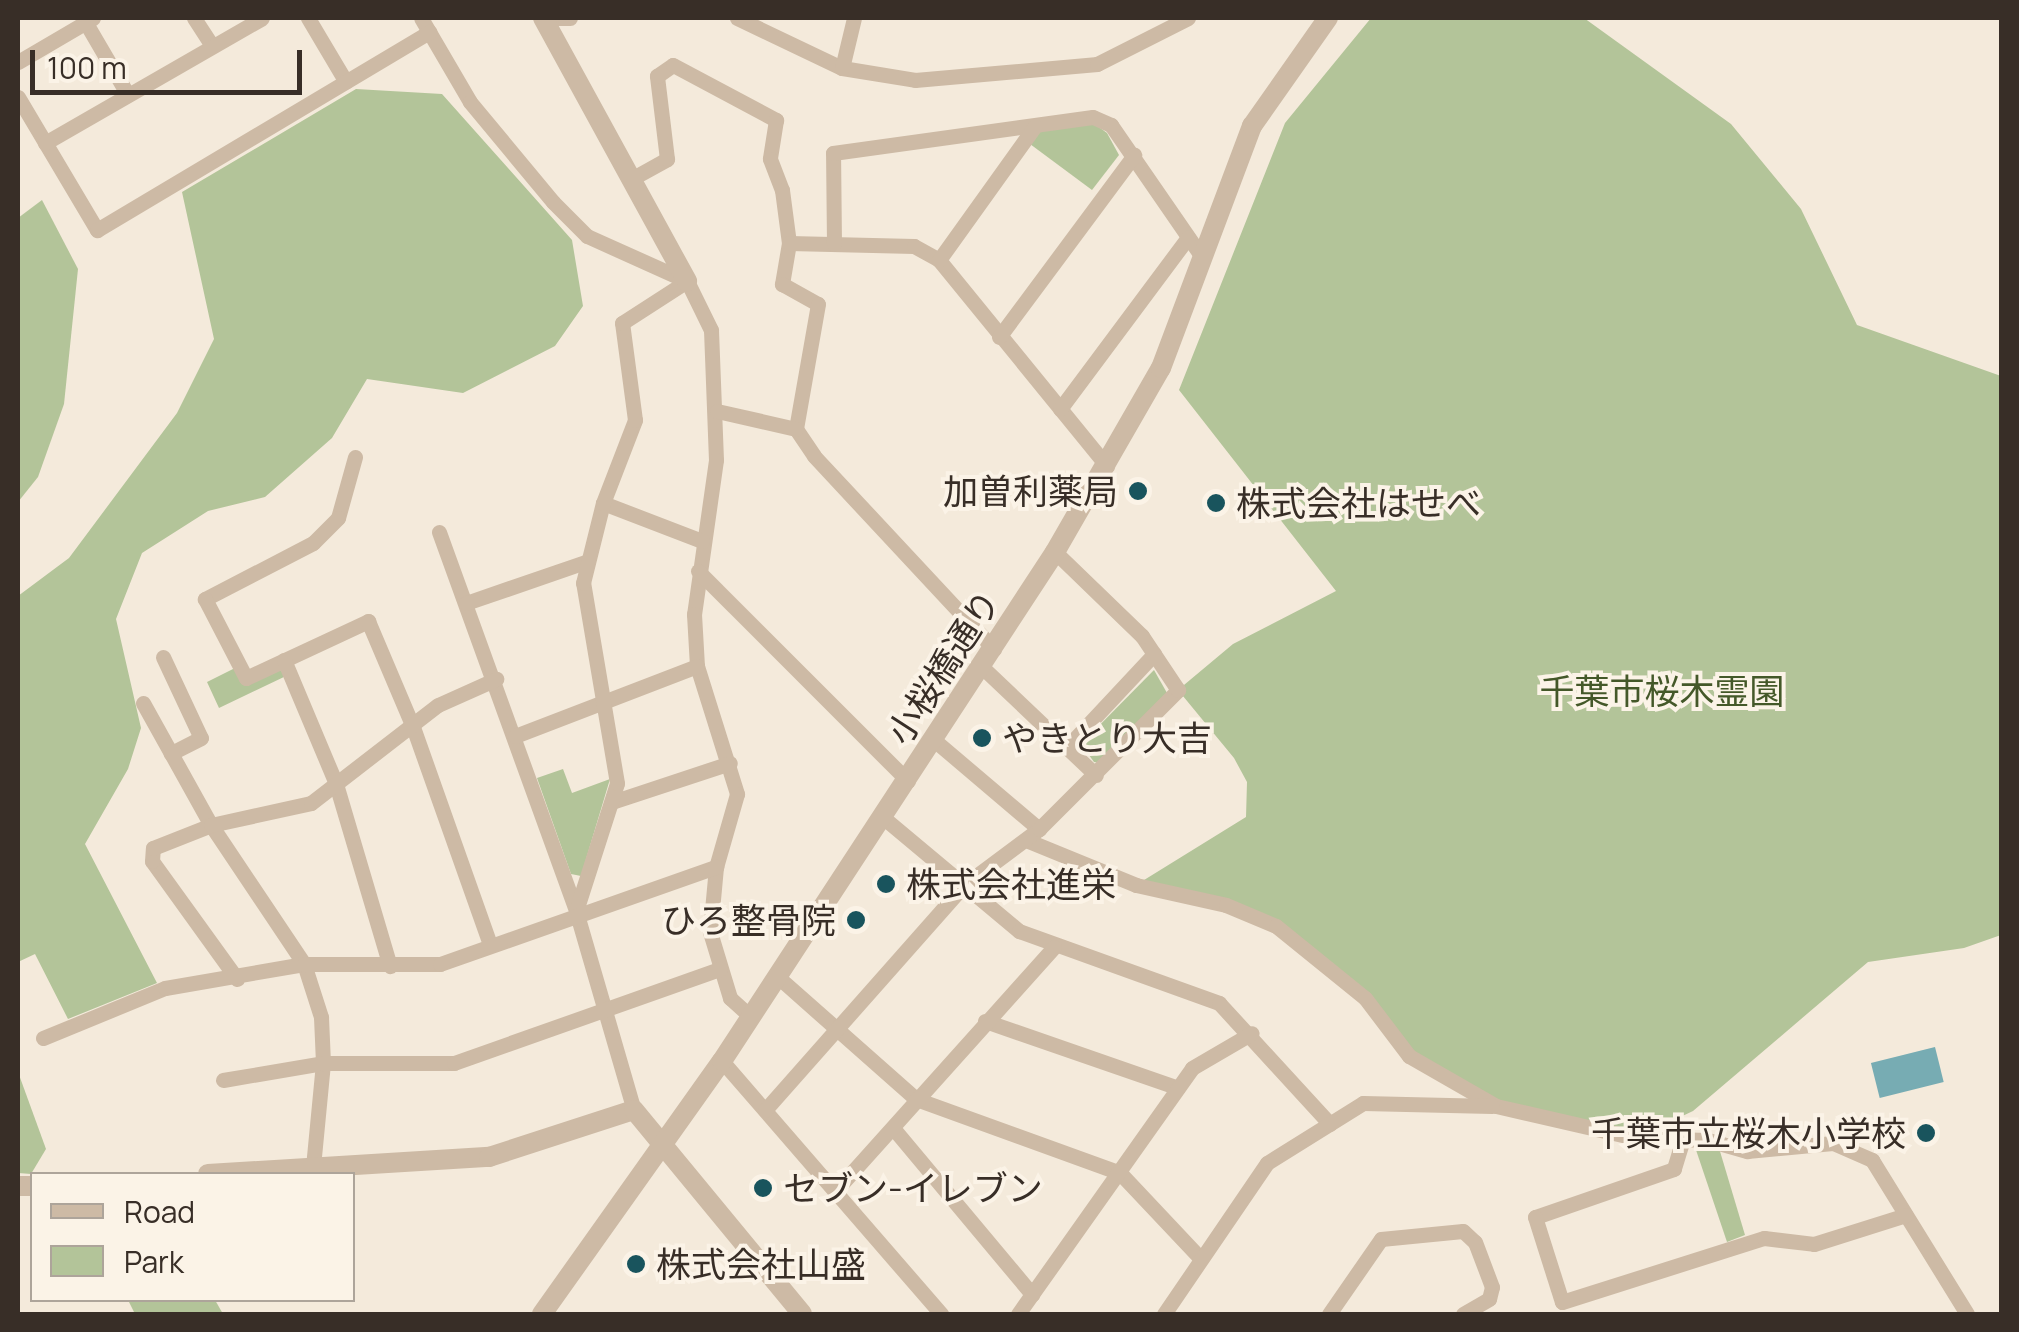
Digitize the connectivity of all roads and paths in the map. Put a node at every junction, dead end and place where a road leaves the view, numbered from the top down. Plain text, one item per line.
1 (194, 18) edge
2 (262, 18) edge
3 (308, 18) edge
4 (570, 18) edge
5 (737, 18) edge
6 (854, 18) edge
7 (1188, 18) edge
8 (1328, 18) edge
9 (87, 19) edge
10 (545, 19) edge
11 (425, 25) edge
12 (212, 46) junction
13 (18, 62) edge
14 (842, 68) junction
15 (346, 82) junction
16 (128, 95) junction
17 (18, 97) edge
18 (1035, 126) junction
19 (46, 143) junction
20 (1134, 155) junction
21 (632, 178) junction
22 (1188, 237) junction
23 (788, 243) junction
24 (834, 244) junction
25 (1202, 257) junction
26 (939, 260) junction
27 (687, 281) junction
28 (999, 338) junction
29 (1060, 410) junction
30 (717, 411) junction
31 (796, 429) junction
32 (355, 457) dead end
33 (1107, 466) junction
34 (604, 503) junction
35 (439, 532) dead end
36 (702, 541) junction
37 (1055, 552) junction
38 (586, 562) junction
39 (698, 570) junction
40 (466, 603) junction
41 (994, 649) junction
42 (1154, 654) junction
43 (163, 656) dead end
44 (284, 660) junction
45 (698, 666) junction
46 (982, 668) junction
47 (496, 679) junction
48 (143, 703) dead end
49 (603, 704) junction
50 (413, 726) junction
51 (515, 736) junction
52 (934, 740) junction
53 (1066, 748) junction
54 (171, 753) junction
55 (730, 763) junction
56 (1096, 775) junction
57 (908, 781) junction
58 (336, 784) junction
59 (612, 802) junction
60 (885, 819) junction
61 (211, 825) junction
62 (1039, 829) junction
63 (1026, 840) junction
64 (716, 867) junction
65 (964, 885) junction
66 (576, 911) junction
67 (490, 945) junction
68 (1054, 947) junction
69 (304, 964) junction
70 (390, 966) junction
71 (720, 968) junction
72 (778, 978) junction
73 (237, 979) junction
74 (606, 1008) junction
75 (751, 1017) junction
76 (985, 1021) junction
77 (838, 1029) junction
78 (1252, 1033) junction
79 (43, 1038) dead end
80 (722, 1061) junction
81 (323, 1063) junction
82 (223, 1080) dead end
83 (1178, 1088) junction
84 (916, 1099) junction
85 (1496, 1106) junction
86 (634, 1110) junction
87 (766, 1110) junction
88 (1330, 1124) junction
89 (892, 1128) junction
90 (1684, 1139) junction
91 (662, 1145) junction
92 (312, 1168) junction
93 (243, 1172) edge
94 (1120, 1172) junction
95 (836, 1189) junction
96 (1906, 1215) junction
97 (1201, 1259) junction
98 (1032, 1294) junction
99 (542, 1314) edge
100 (802, 1314) edge
101 (941, 1314) edge
102 (1018, 1314) edge
103 (1164, 1314) edge
104 (1329, 1314) edge
105 (1463, 1314) edge
106 (1967, 1314) edge

1 - 12 street
2 - 12 street
3 - 15 street
4 - 10 street
5 - 14 street
6 - 14 street
7 - 14 street
8 - 25 street, 小桜橋通り
9 - 13 street
9 - 16 street
10 - 21 street
11 - 15 street
11 - 27 street
12 - 16 street
15 - 19 street
16 - 19 street
17 - 19 street
18 - 20 street
18 - 24 street
18 - 26 street
20 - 22 street
20 - 28 street
21 - 23 street
21 - 27 street
22 - 25 street
22 - 29 street
23 - 24 street
23 - 31 street
24 - 26 street
25 - 33 street, 小桜橋通り
26 - 28 street
27 - 30 street
27 - 34 street
28 - 29 street
29 - 33 street
30 - 31 street
30 - 36 street
31 - 41 street
32 - 44 street
33 - 37 street, 小桜橋通り
34 - 36 street
34 - 38 street
35 - 40 street
36 - 39 street
37 - 41 street, 小桜橋通り
37 - 42 street
38 - 40 street
38 - 49 street
39 - 45 street
39 - 57 street
40 - 47 street
41 - 46 street, 小桜橋通り
42 - 53 street
42 - 56 street
43 - 54 street
44 - 50 street
44 - 58 street
45 - 49 street
45 - 55 street
46 - 52 street, 小桜橋通り
46 - 53 street
47 - 50 street
47 - 51 street
48 - 54 street
49 - 51 street
49 - 59 street
50 - 58 street
50 - 67 street
51 - 66 street
52 - 57 street, 小桜橋通り
52 - 62 street
53 - 56 street
54 - 61 street
55 - 59 street
55 - 64 street
56 - 62 street
57 - 60 street, 小桜橋通り
58 - 61 street
58 - 70 street
59 - 66 street
60 - 65 street
60 - 72 street, 小桜橋通り
61 - 69 street
61 - 73 street
62 - 63 street
63 - 65 street
63 - 85 street
64 - 66 street
64 - 71 street
65 - 68 street
65 - 77 street
66 - 67 street
66 - 74 street
67 - 70 street
68 - 76 street
68 - 78 street
69 - 70 street
69 - 73 street
69 - 81 street
71 - 74 street
71 - 75 street
72 - 75 street, 小桜橋通り
72 - 77 street
73 - 79 street
74 - 81 street
74 - 86 street
75 - 80 street, 小桜橋通り
76 - 83 street
76 - 84 street
77 - 84 street
77 - 87 street
78 - 83 street
78 - 88 street
80 - 87 street
80 - 91 street, 小桜橋通り
81 - 82 street
81 - 92 street
83 - 94 street
84 - 89 street
84 - 94 street
85 - 88 street
85 - 90 street
86 - 91 street
86 - 92 street
87 - 95 street
88 - 97 street
89 - 95 street
89 - 98 street
90 - 96 street
90 - 96 street
91 - 99 street, 小桜橋通り
91 - 100 street
92 - 93 street
94 - 97 street
94 - 98 street
95 - 101 street
96 - 106 street
97 - 103 street
98 - 102 street
104 - 105 street

